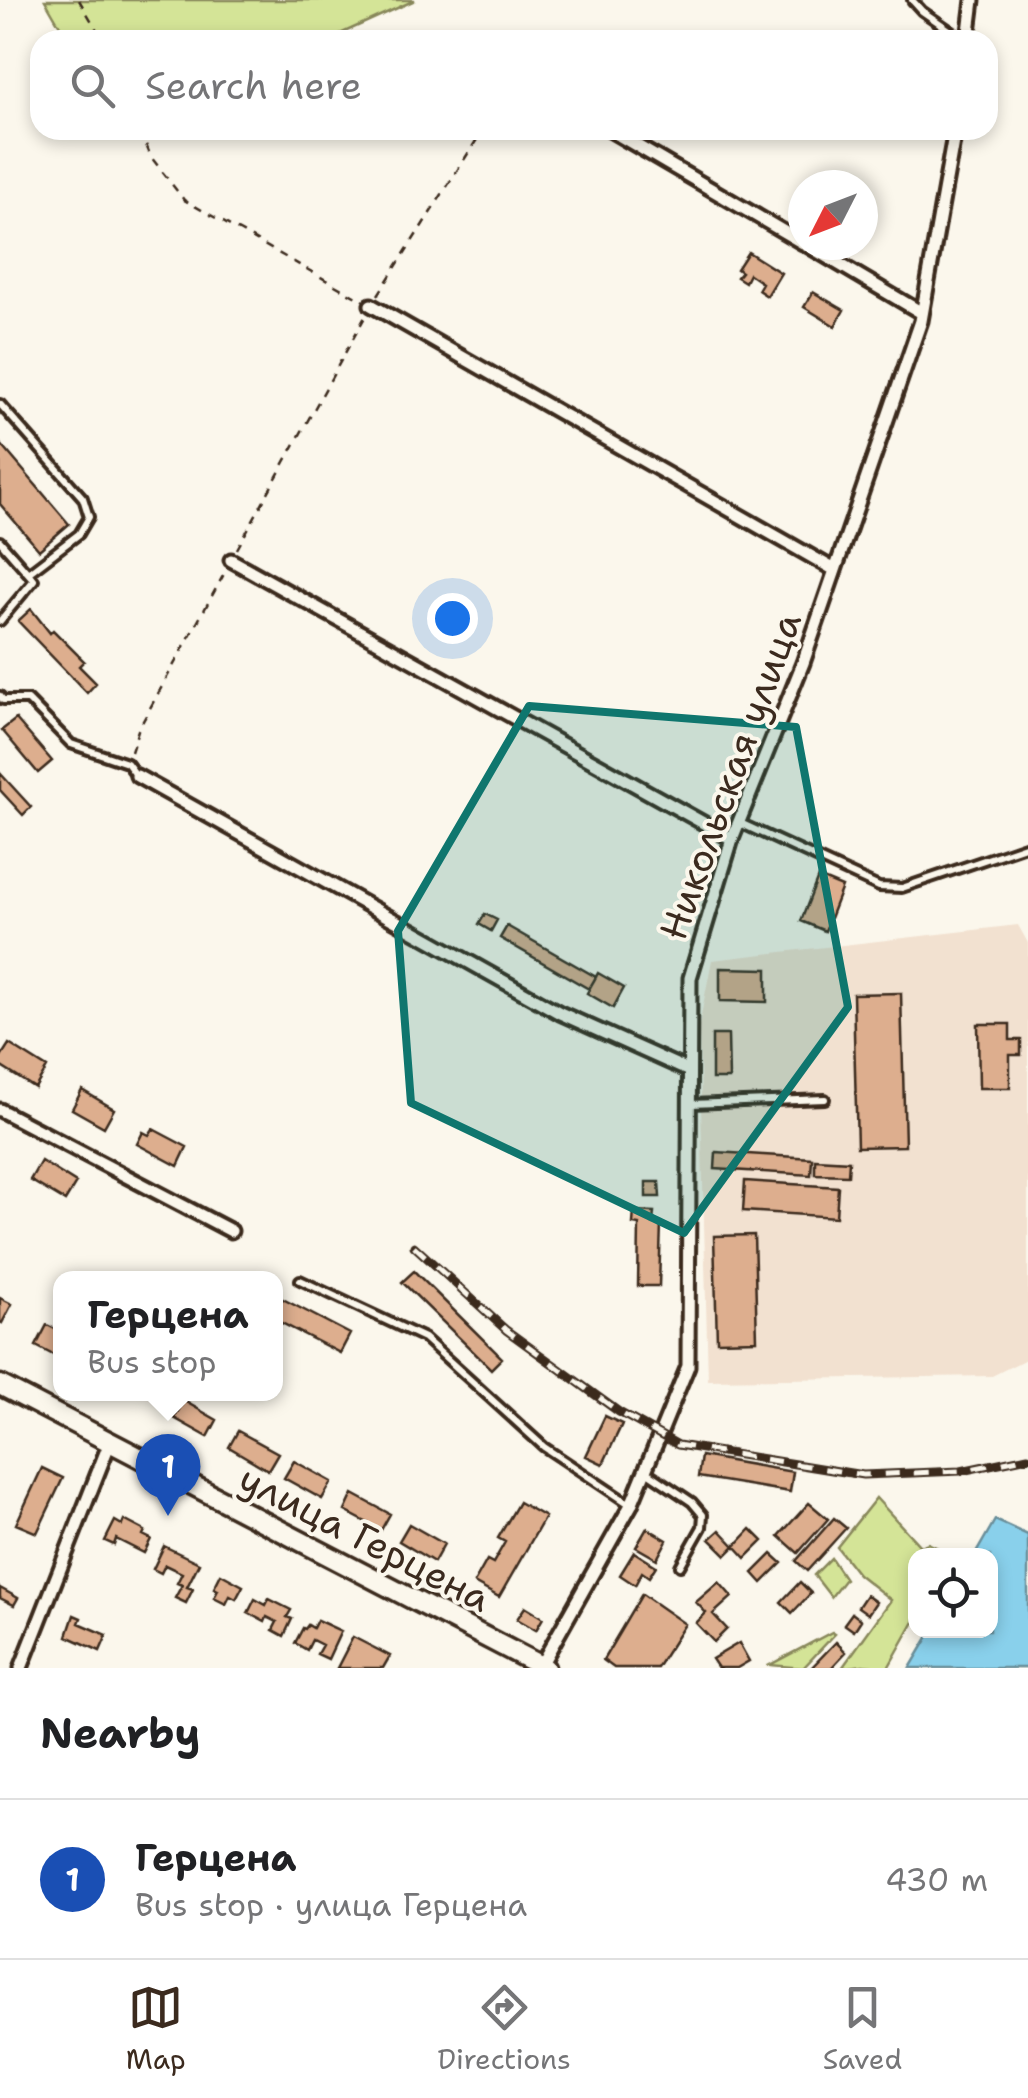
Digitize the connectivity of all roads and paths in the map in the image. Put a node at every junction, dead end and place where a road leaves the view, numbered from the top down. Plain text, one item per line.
1 (79, 0) edge
2 (912, 0) edge
3 (974, 0) edge
4 (97, 30) edge
5 (951, 30) edge
6 (968, 30) edge
7 (144, 140) edge
8 (477, 140) edge
9 (627, 140) edge
10 (953, 140) edge
11 (788, 234) edge
12 (833, 260) edge
13 (372, 305) junction
14 (922, 312) junction
15 (0, 404) edge
16 (0, 541) edge
17 (231, 560) junction
18 (835, 570) junction
19 (28, 574) junction
20 (0, 621) edge
21 (0, 696) edge
22 (127, 763) junction
23 (137, 776) joint
24 (739, 822) junction
25 (732, 839) junction
26 (1028, 845) edge
27 (688, 1070) junction
28 (825, 1100) dead end
29 (688, 1104) junction
30 (0, 1110) edge
31 (231, 1231) dead end
32 (300, 1280) dead end
33 (0, 1385) edge
34 (110, 1442) junction
35 (646, 1472) junction
36 (632, 1505) junction
37 (680, 1566) dead end
38 (542, 1666) edge
39 (21, 1668) edge

1 - 4 path
2 - 5 lane
3 - 6 street
7 - 13 path
8 - 13 path
9 - 11 street
10 - 14 street, Никольская улица
12 - 14 street
13 - 17 path
13 - 18 street
14 - 18 street, Никольская улица
15 - 19 lane
16 - 19 lane
17 - 22 path
17 - 25 street
18 - 24 street, Никольская улица
19 - 20 lane
21 - 22 lane
22 - 23 lane
23 - 27 street
24 - 25 street, Никольская улица
24 - 26 lane
25 - 27 street, Никольская улица
27 - 29 street, Никольская улица
28 - 29 lane
29 - 35 street, Никольская улица
30 - 31 street
32 - 36 lane
33 - 34 main road, улица Герцена
34 - 38 main road, улица Герцена
34 - 39 street
35 - 36 street, Никольская улица
35 - 37 lane
36 - 38 street, Никольская улица

